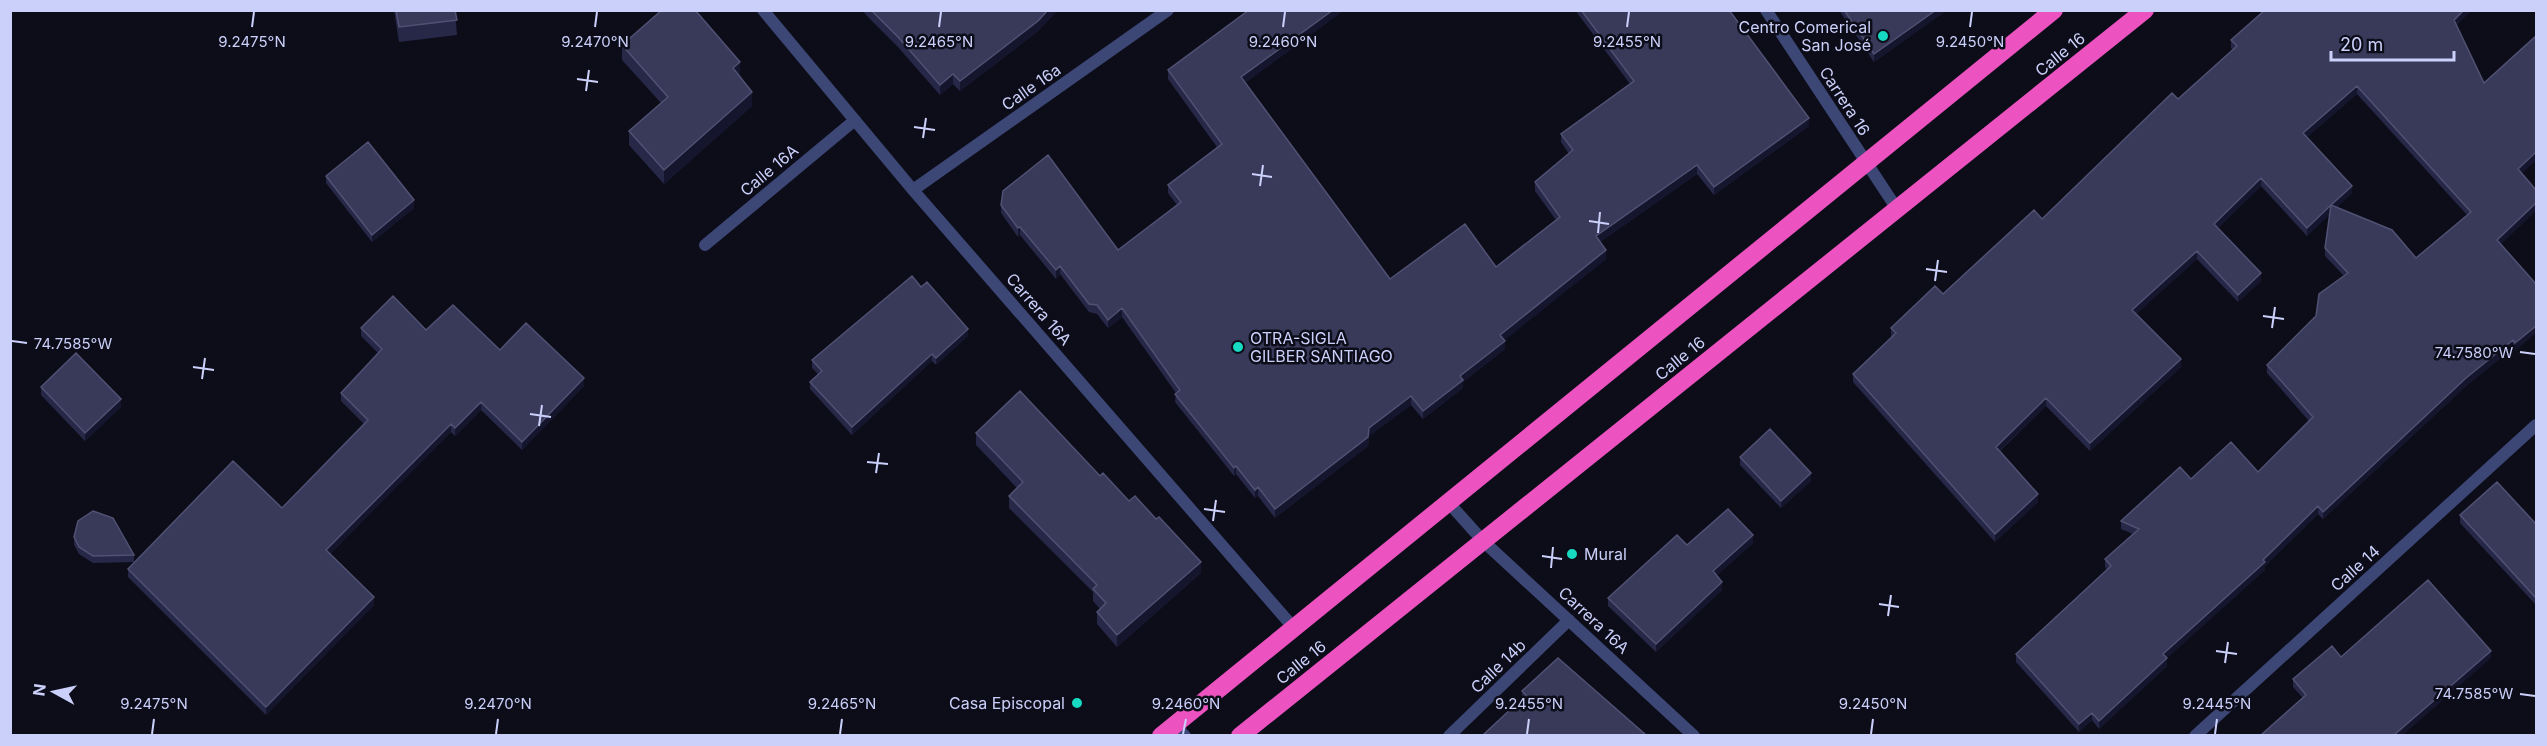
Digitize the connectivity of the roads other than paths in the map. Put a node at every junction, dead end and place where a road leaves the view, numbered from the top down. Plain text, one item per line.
1 (763, 10) edge
2 (1168, 10) edge
3 (1766, 10) edge
4 (2054, 10) edge
5 (2145, 10) edge
6 (855, 120) junction
7 (1866, 163) junction
8 (913, 190) junction
9 (1897, 209) junction
10 (705, 245) dead end
11 (2536, 425) edge
12 (1448, 502) junction
13 (1483, 541) junction
14 (1569, 620) junction
15 (1293, 627) junction
16 (1174, 732) edge
17 (1240, 735) edge
18 (1449, 735) edge
19 (1694, 735) edge
20 (2195, 735) edge

1 - 6 street, Carrera 16A
2 - 8 street, Calle 16a
3 - 7 street, Carrera 16
4 - 7 highway, Calle 16
5 - 9 highway, Calle 16
6 - 8 street, Carrera 16A
6 - 10 street, Calle 16A
7 - 9 street, Carrera 16
7 - 12 highway, Calle 16
8 - 15 street, Carrera 16A
9 - 13 highway, Calle 16
11 - 20 street, Calle 14
12 - 13 street, Carrera 16A
12 - 15 highway, Calle 16
13 - 14 street, Carrera 16A
13 - 17 highway, Calle 16
14 - 18 street, Calle 14b
14 - 19 street, Carrera 16A
15 - 16 highway, Calle 16

